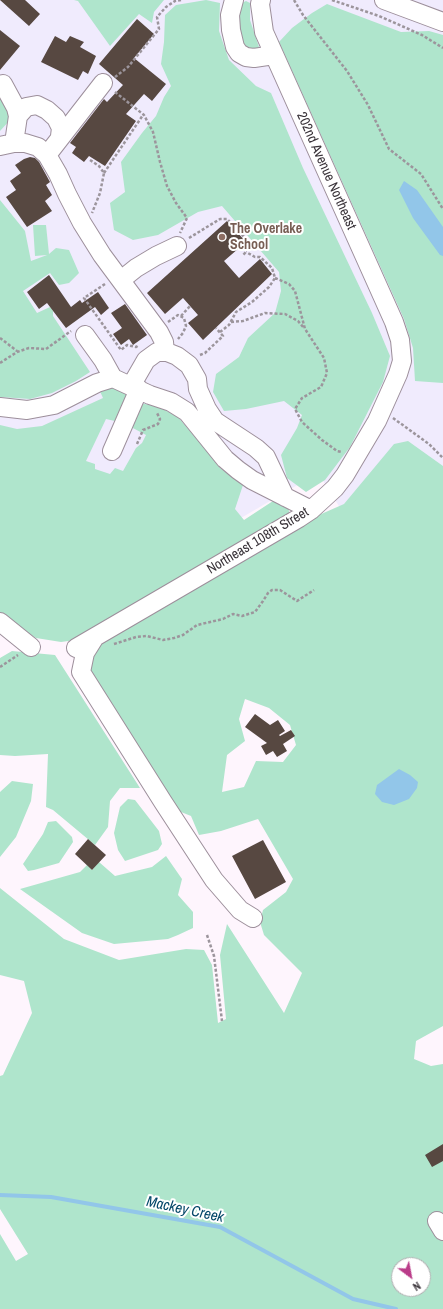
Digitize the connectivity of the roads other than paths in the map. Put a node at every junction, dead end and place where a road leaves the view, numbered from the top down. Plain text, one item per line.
1 (234, 0) edge
2 (261, 0) edge
3 (384, 0) edge
4 (443, 22) edge
5 (274, 55) junction
6 (3, 84) dead end
7 (104, 84) road end
8 (18, 116) junction
9 (60, 136) junction
10 (7, 145) edge
11 (46, 155) junction
12 (177, 246) road end
13 (119, 278) junction
14 (83, 330) road end
15 (400, 340) joint
16 (163, 343) junction
17 (145, 354) junction
18 (113, 378) junction
19 (198, 389) junction
20 (143, 395) junction
21 (0, 407) edge
22 (112, 451) dead end
23 (285, 497) junction
24 (311, 510) junction
25 (0, 622) edge
26 (31, 647) road end
27 (253, 918) dead end

1 - 5 street
2 - 5 street, 202nd Avenue Northeast
3 - 4 street
5 - 15 street, 202nd Avenue Northeast
6 - 8 street
7 - 9 street
8 - 9 street
8 - 10 street
9 - 11 street
10 - 11 street
11 - 13 street
12 - 13 street
13 - 16 street
14 - 18 street
15 - 24 street, Northeast 108th Street
16 - 17 street
16 - 19 street
17 - 19 street
17 - 20 street
18 - 20 street
18 - 21 street
19 - 23 street
20 - 22 street
20 - 23 street
23 - 24 street
24 - 27 street, Northeast 108th Street
25 - 26 street

